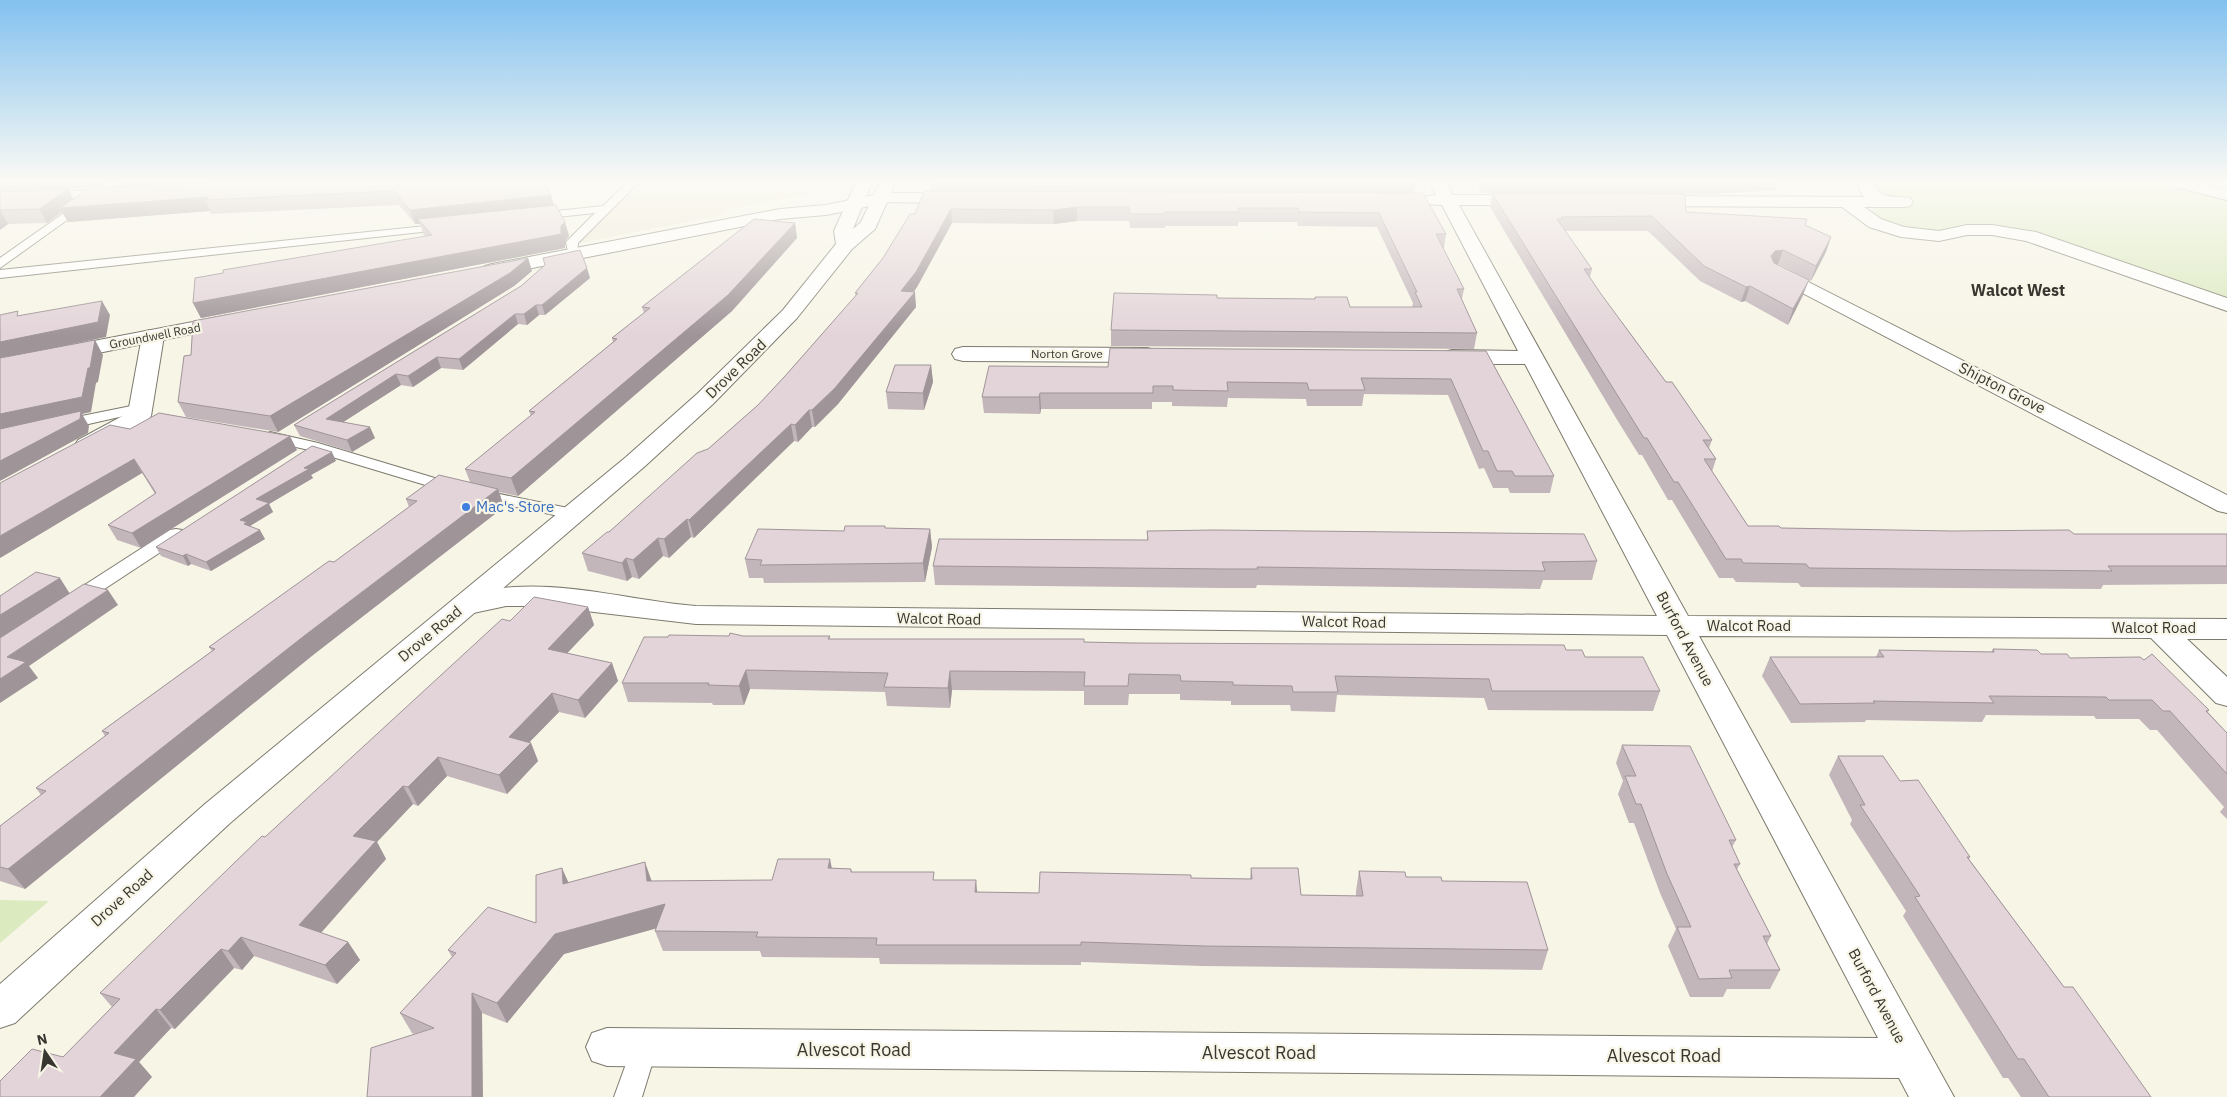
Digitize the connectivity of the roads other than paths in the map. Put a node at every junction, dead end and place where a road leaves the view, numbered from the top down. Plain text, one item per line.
1 (44, 233) edge
2 (382, 233) edge
3 (581, 233) edge
4 (681, 233) edge
5 (844, 233) edge
6 (859, 233) edge
7 (1466, 233) edge
8 (1912, 233) edge
9 (1953, 233) edge
10 (2014, 233) edge
11 (845, 245) junction
12 (573, 254) junction
13 (0, 264) edge
14 (1777, 272) edge
15 (476, 273) edge
16 (0, 274) edge
17 (2227, 306) edge
18 (249, 318) edge
19 (153, 336) junction
20 (963, 354) dead end
21 (1170, 355) edge
22 (1434, 357) edge
23 (1531, 358) junction
24 (0, 366) edge
25 (146, 414) junction
26 (47, 428) edge
27 (297, 429) edge
28 (252, 434) edge
29 (280, 439) junction
30 (315, 447) junction
31 (70, 455) edge
32 (292, 461) edge
33 (2227, 505) edge
34 (573, 514) junction
35 (188, 526) edge
36 (65, 606) edge
37 (464, 606) junction
38 (1678, 626) junction
39 (2158, 629) junction
40 (2227, 629) edge
41 (2227, 695) edge
42 (0, 1010) edge
43 (626, 1048) joint
44 (1910, 1058) junction
45 (628, 1097) edge
46 (1932, 1097) edge

1 - 13 lane
2 - 16 lane
3 - 12 lane
4 - 12 street
5 - 11 street
6 - 11 street, Drove Road
7 - 23 street, Burford Avenue
8 - 9 street
10 - 17 street
11 - 34 street, Drove Road
12 - 15 street
14 - 33 street, Shipton Grove
18 - 19 street, Groundwell Road
19 - 24 street, Groundwell Road
19 - 25 street
20 - 21 street, Norton Grove
22 - 23 street
23 - 38 street, Burford Avenue
25 - 26 lane
25 - 31 street
27 - 29 lane
28 - 29 lane
29 - 30 lane
30 - 32 lane
30 - 34 lane
34 - 37 street, Drove Road
35 - 36 lane
37 - 38 street, Walcot Road
37 - 42 street, Drove Road
38 - 39 street, Walcot Road
38 - 44 street, Burford Avenue
39 - 40 street, Walcot Road
39 - 41 street
43 - 44 street, Alvescot Road
43 - 45 lane
44 - 46 street, Burford Avenue

